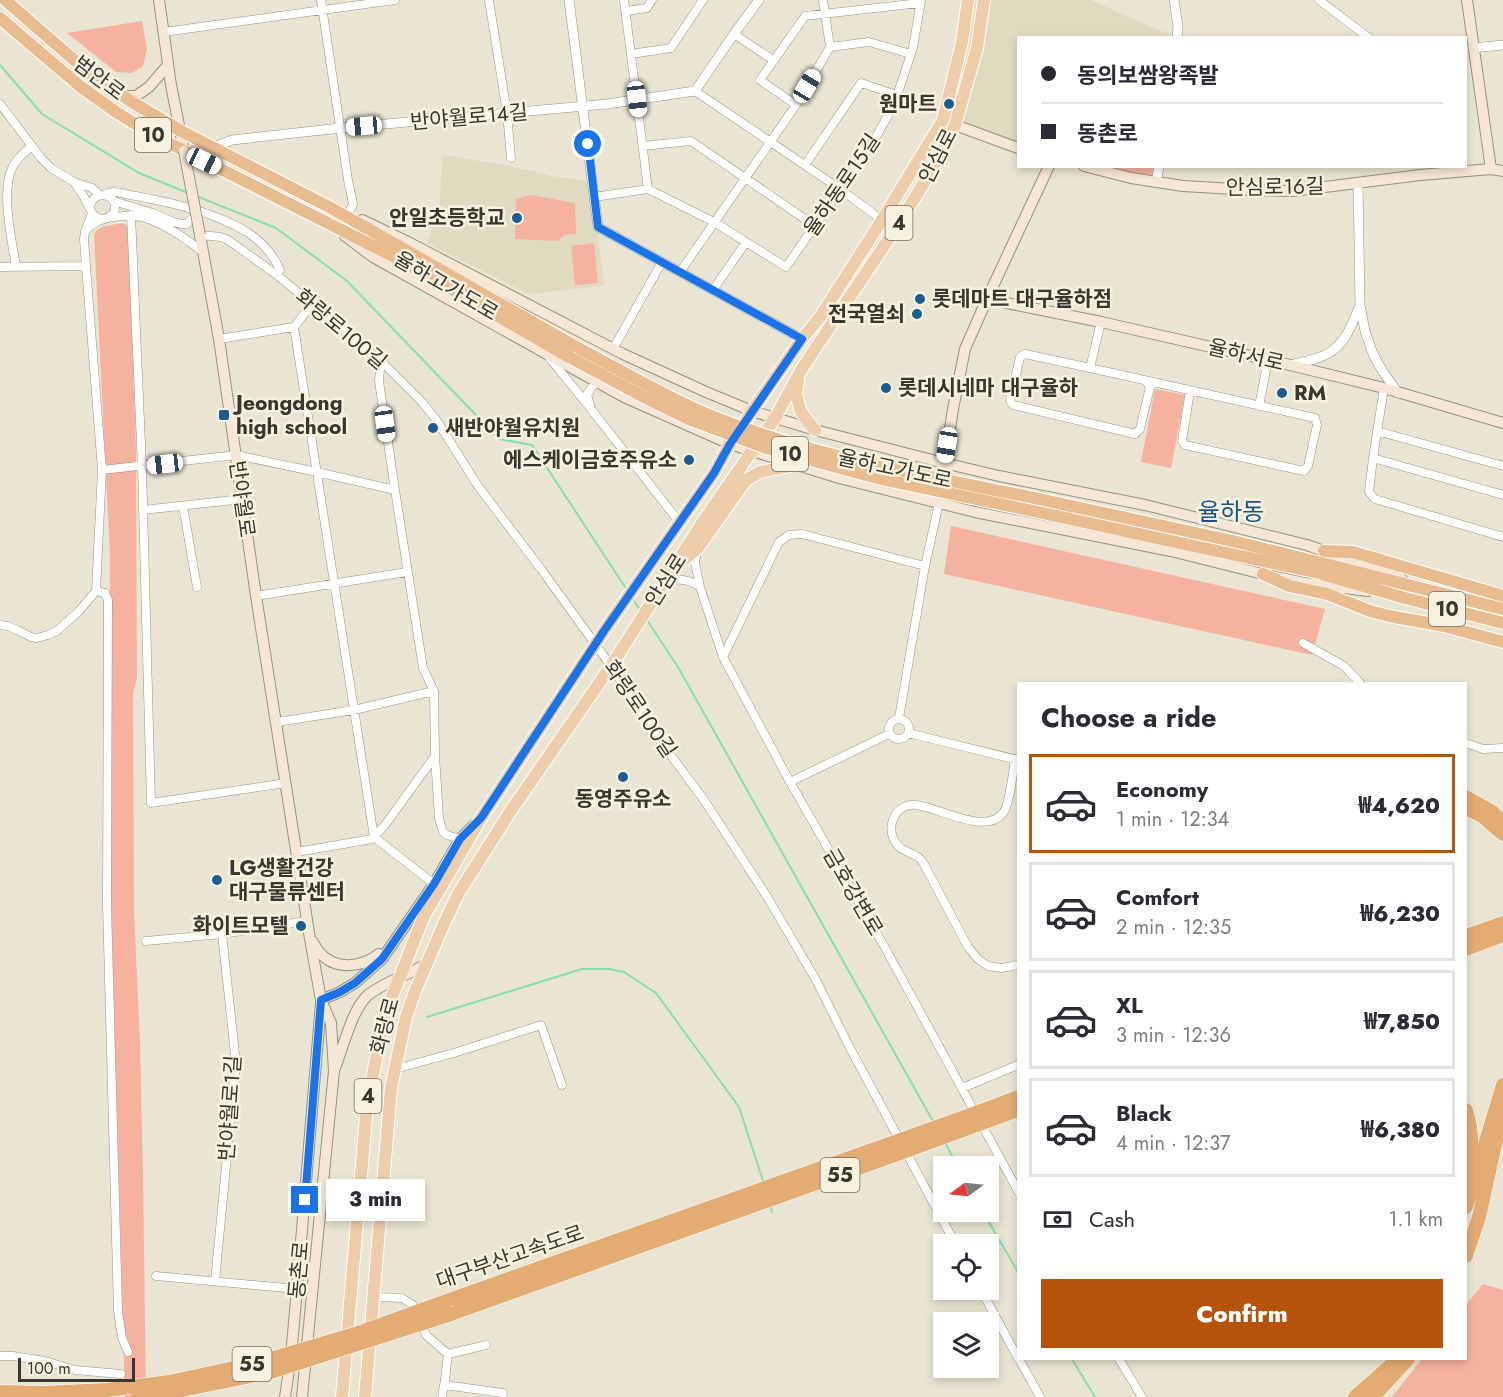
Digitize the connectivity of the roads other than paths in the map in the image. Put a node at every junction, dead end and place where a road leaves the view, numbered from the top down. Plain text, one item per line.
1 (5, 0) edge
2 (159, 0) edge
3 (321, 0) edge
4 (395, 0) edge
5 (489, 0) edge
6 (569, 0) edge
7 (624, 0) edge
8 (652, 0) edge
9 (703, 0) edge
10 (759, 0) edge
11 (823, 0) edge
12 (968, 0) edge
13 (984, 0) edge
14 (1174, 0) edge
15 (1319, 0) edge
16 (1467, 0) edge
17 (921, 1) edge
18 (323, 10) junction
19 (626, 11) junction
20 (825, 14) junction
21 (0, 18) edge
22 (164, 32) junction
23 (734, 34) junction
24 (1177, 36) edge
25 (1366, 36) edge
26 (1503, 45) edge
27 (830, 47) junction
28 (1469, 49) edge
29 (631, 54) junction
30 (911, 54) junction
31 (773, 60) junction
32 (168, 65) junction
33 (695, 91) junction
34 (897, 95) junction
35 (122, 96) junction
36 (637, 99) junction
37 (0, 104) edge
38 (796, 105) junction
39 (583, 106) junction
40 (507, 113) junction
41 (955, 125) junction
42 (341, 128) junction
43 (179, 130) junction
44 (770, 141) junction
45 (32, 146) junction
46 (643, 146) junction
47 (214, 147) junction
48 (1017, 148) edge
49 (184, 152) junction
50 (511, 158) dead end
51 (805, 165) junction
52 (1048, 168) edge
53 (1092, 168) edge
54 (1159, 168) edge
55 (1491, 169) junction
56 (1503, 171) edge
57 (745, 178) junction
58 (74, 182) junction
59 (1156, 182) junction
60 (1358, 183) junction
61 (3, 186) edge
62 (648, 189) junction
63 (840, 189) junction
64 (102, 195) junction
65 (594, 197) junction
66 (113, 201) junction
67 (331, 208) junction
68 (91, 211) junction
69 (349, 213) junction
70 (196, 214) junction
71 (131, 215) junction
72 (4, 217) edge
73 (105, 219) junction
74 (882, 220) junction
75 (326, 221) junction
76 (714, 222) junction
77 (814, 226) junction
78 (85, 232) junction
79 (200, 235) junction
80 (746, 242) junction
81 (203, 252) junction
82 (662, 262) junction
83 (86, 266) junction
84 (0, 267) edge
85 (16, 267) junction
86 (680, 272) junction
87 (277, 275) junction
88 (713, 290) junction
89 (987, 299) junction
90 (1360, 305) junction
91 (314, 307) junction
92 (1101, 321) junction
93 (294, 327) junction
94 (219, 339) junction
95 (802, 339) junction
96 (613, 349) junction
97 (545, 353) junction
98 (1268, 360) junction
99 (383, 363) junction
100 (1290, 365) junction
101 (1090, 369) junction
102 (800, 372) junction
103 (1146, 381) junction
104 (598, 382) junction
105 (1384, 388) junction
106 (702, 391) junction
107 (1190, 392) junction
108 (1398, 393) junction
109 (1259, 406) junction
110 (591, 410) junction
111 (752, 411) junction
112 (681, 422) junction
113 (772, 422) junction
114 (1503, 423) edge
115 (814, 430) junction
116 (1377, 431) junction
117 (831, 434) junction
118 (730, 444) junction
119 (752, 450) junction
120 (236, 455) junction
121 (1373, 458) junction
122 (944, 463) junction
123 (795, 465) junction
124 (1503, 466) edge
125 (142, 467) junction
126 (102, 470) junction
127 (317, 472) junction
128 (395, 490) junction
129 (1503, 495) edge
130 (243, 499) junction
131 (939, 503) junction
132 (1025, 503) junction
133 (183, 506) junction
134 (143, 510) junction
135 (680, 523) junction
136 (1503, 537) edge
137 (698, 548) junction
138 (1324, 551) junction
139 (925, 566) junction
140 (674, 568) junction
141 (407, 572) junction
142 (1263, 574) junction
143 (666, 580) junction
144 (335, 584) junction
145 (197, 587) dead end
146 (700, 587) junction
147 (96, 591) junction
148 (1434, 591) junction
149 (1390, 594) junction
150 (256, 596) junction
151 (1503, 596) edge
152 (1503, 609) edge
153 (1503, 623) edge
154 (0, 625) edge
155 (1503, 642) edge
156 (1303, 643) dead end
157 (596, 644) junction
158 (723, 657) junction
159 (612, 666) junction
160 (1359, 682) edge
161 (434, 692) junction
162 (354, 710) junction
163 (899, 718) junction
164 (276, 722) junction
165 (908, 733) junction
166 (889, 734) junction
167 (1467, 743) edge
168 (1503, 748) edge
169 (435, 756) junction
170 (1017, 760) edge
171 (790, 782) junction
172 (286, 783) junction
173 (1467, 798) edge
174 (1467, 808) edge
175 (481, 818) junction
176 (1503, 822) edge
177 (1503, 834) edge
178 (374, 837) junction
179 (460, 839) junction
180 (297, 852) junction
181 (434, 884) junction
182 (307, 921) junction
183 (1503, 922) edge
184 (222, 934) junction
185 (1469, 934) edge
186 (1503, 935) edge
187 (310, 939) junction
188 (396, 940) junction
189 (146, 941) dead end
190 (1467, 949) edge
191 (428, 963) junction
192 (1017, 965) edge
193 (399, 977) junction
194 (321, 1000) junction
195 (1017, 1065) edge
196 (395, 1069) junction
197 (334, 1071) junction
198 (562, 1085) dead end
199 (1503, 1085) edge
200 (962, 1088) junction
201 (1017, 1098) edge
202 (1017, 1110) edge
203 (993, 1113) junction
204 (1467, 1114) edge
205 (1503, 1116) edge
206 (1503, 1152) edge
207 (1467, 1183) edge
208 (1017, 1189) edge
209 (748, 1201) junction
210 (1467, 1204) edge
211 (1479, 1217) junction
212 (950, 1234) edge
213 (1467, 1253) edge
214 (156, 1276) dead end
215 (215, 1281) junction
216 (297, 1289) junction
217 (374, 1297) junction
218 (987, 1300) edge
219 (486, 1345) dead end
220 (128, 1352) dead end
221 (448, 1354) junction
222 (1017, 1354) edge
223 (0, 1356) edge
224 (1020, 1360) edge
225 (1120, 1360) edge
226 (1395, 1360) edge
227 (1407, 1360) edge
228 (121, 1374) dead end
229 (444, 1385) junction
230 (0, 1392) edge
231 (464, 1393) edge
232 (503, 1393) dead end
233 (489, 1394) edge
234 (138, 1397) edge
235 (285, 1397) edge
236 (302, 1397) edge
237 (342, 1397) edge
238 (365, 1397) edge
239 (442, 1397) edge
240 (1040, 1397) edge
241 (1142, 1397) edge
242 (1355, 1397) edge
243 (1373, 1397) edge

1 - 35 highway, 범안로 / 10
2 - 22 main road, 반야월로
3 - 18 street
4 - 18 street
5 - 40 street
6 - 39 street
7 - 19 street
8 - 19 street
9 - 29 street
10 - 23 street
11 - 20 street
12 - 74 main road, 안심로 / 4
13 - 41 main road, 안심로 / 4
14 - 24 street
15 - 25 street
16 - 28 main road
17 - 20 street
17 - 30 street, 율하동로15길
18 - 22 street
18 - 42 street
19 - 29 street
20 - 27 street
20 - 31 street
21 - 49 highway, 범안로 / 10
22 - 32 main road, 반야월로
23 - 31 street
23 - 33 street
26 - 28 street
27 - 30 street
27 - 38 street
28 - 55 main road
29 - 36 street
30 - 34 street, 율하동로15길
31 - 38 street
32 - 35 main road
32 - 43 main road, 반야월로
33 - 36 street, 반야월로14길
33 - 44 street
34 - 51 street
34 - 63 street, 율하동로15길
35 - 43 highway, 범안로 / 10
36 - 39 street, 반야월로14길
36 - 46 street
37 - 45 street
38 - 44 street
39 - 40 street, 반야월로14길
39 - 65 street
40 - 42 street, 반야월로14길
40 - 50 street
41 - 48 main road
41 - 102 main road, 안심로 / 4
42 - 47 street, 반야월로14길
42 - 69 street
43 - 47 highway, 범안로 / 10
43 - 49 main road, 반야월로
44 - 51 street
44 - 57 street
45 - 58 street
45 - 61 street
46 - 57 street
46 - 62 street
47 - 67 highway, 범안로 / 10
49 - 70 main road, 반야월로, bridge
49 - 75 highway, 범안로 / 10
51 - 63 street
52 - 89 main road
53 - 59 main road, 안심로16길
54 - 59 street
55 - 56 main road, 안심로16길
55 - 60 main road, 안심로16길
57 - 76 street
57 - 77 street
58 - 64 street
58 - 68 street
59 - 60 main road, 안심로16길
60 - 90 street
61 - 72 street
62 - 65 street
62 - 76 street
63 - 74 street
63 - 77 street, 율하동로15길
64 - 66 street
64 - 68 street
64 - 87 street
65 - 82 street
66 - 70 street
66 - 73 street
67 - 69 main road
67 - 132 highway, 율하고가도로 / 10, bridge
68 - 73 street
68 - 78 street
69 - 96 main road
70 - 79 main road, 반야월로, bridge
71 - 73 street
71 - 81 street
71 - 125 street
72 - 85 street
73 - 78 street
74 - 95 main road, 안심로 / 4
75 - 97 main road
75 - 132 highway, 율하고가도로 / 10, bridge
76 - 80 street
76 - 86 street
77 - 80 street, 율하동로15길
78 - 83 street
79 - 81 main road, 반야월로
79 - 87 street, 화랑로100길
80 - 88 street
81 - 94 main road, 반야월로
82 - 86 street
82 - 96 street
83 - 85 street
83 - 126 street
84 - 85 street
86 - 88 street
87 - 91 street, 화랑로100길
88 - 95 street
89 - 92 main road, 율하서로
89 - 122 main road
90 - 100 street
90 - 108 street
91 - 93 street
91 - 99 street, 화랑로100길
92 - 98 main road, 율하서로
92 - 101 street
93 - 94 street
93 - 127 street
94 - 120 main road, 반야월로
95 - 111 main road, 안심로 / 4
96 - 106 main road
97 - 104 main road
97 - 110 street
98 - 100 main road, 율하서로
98 - 109 street
99 - 128 street
99 - 157 street, 화랑로100길
100 - 105 main road, 율하서로
101 - 103 street
101 - 103 street
102 - 113 main road, 안심로 / 4
102 - 115 main road
103 - 107 street
104 - 110 street
104 - 112 main road
105 - 108 main road, 율하서로
105 - 116 street
106 - 111 main road
106 - 112 main road
107 - 109 street
107 - 109 street
108 - 114 main road, 율하서로
110 - 135 street
111 - 113 main road
111 - 118 main road, 안심로 / 4
112 - 118 main road
113 - 115 main road
113 - 119 main road, 안심로
115 - 117 main road
116 - 121 street
116 - 124 street
117 - 122 main road
117 - 123 main road
118 - 119 main road
118 - 135 main road, 안심로 / 4
119 - 123 main road
119 - 140 main road, 안심로
120 - 125 street
120 - 127 street
120 - 130 main road, 반야월로
121 - 129 street
121 - 136 street
122 - 131 main road
122 - 138 main road
123 - 131 main road
123 - 137 main road
125 - 126 street
125 - 134 street
126 - 147 street
127 - 128 street
127 - 144 street
128 - 141 street
130 - 133 street
130 - 150 main road, 반야월로
131 - 139 street
131 - 142 main road
132 - 148 highway, 율하고가도로 / 10
132 - 149 highway, 율하고가도로 / 10
133 - 134 street
133 - 145 street
134 - 172 street
135 - 157 main road, 안심로 / 4
137 - 140 main road
137 - 146 street, 금호강변로
138 - 148 main road
138 - 151 highway
139 - 158 street
139 - 163 street
140 - 143 main road, 안심로
141 - 144 street
141 - 161 street
142 - 149 main road
142 - 155 highway
143 - 146 street
143 - 159 main road, 안심로
144 - 150 street
144 - 162 street
146 - 158 street, 금호강변로
147 - 154 street
147 - 220 street
148 - 152 highway, 10
149 - 153 highway, 10
150 - 164 main road, 반야월로
156 - 160 street
157 - 159 street, 화랑로100길
157 - 175 main road, 안심로 / 4
158 - 171 street, 금호강변로
159 - 191 main road, 안심로
159 - 212 street, 화랑로100길
161 - 162 street
161 - 169 street
162 - 164 street
162 - 178 street
163 - 165 street
163 - 166 street
164 - 172 main road, 반야월로
165 - 166 street
165 - 170 street
166 - 171 street
167 - 168 street
169 - 178 street
169 - 179 street
170 - 192 street
171 - 200 street, 금호강변로
172 - 180 main road, 반야월로
173 - 176 highway
174 - 177 highway
175 - 179 main road
175 - 193 main road, 화랑로 / 4
178 - 180 street
178 - 181 street
179 - 181 main road
180 - 182 main road, 반야월로
181 - 188 main road
182 - 184 street
182 - 187 main road, 반야월로
183 - 185 highway
184 - 189 street
184 - 215 street, 반야월로1길
186 - 190 highway
187 - 188 main road
187 - 194 main road, 반야월로
188 - 194 main road
191 - 193 main road
191 - 196 main road, 화랑로
193 - 197 main road
193 - 237 main road, 화랑로 / 4
194 - 197 main road
194 - 216 main road, 동촌로
195 - 200 street
196 - 198 street
196 - 217 main road, 화랑로
197 - 236 main road
199 - 210 highway
200 - 208 street, 금호강변로
201 - 203 highway, 대구부산고속도로 / 55
202 - 203 highway, 대구부산고속도로 / 55
203 - 209 highway, 대구부산고속도로 / 55, bridge
204 - 207 highway
205 - 211 highway
206 - 211 highway
209 - 230 highway, 대구부산고속도로 / 55, bridge
209 - 234 highway, 대구부산고속도로 / 55, bridge
211 - 213 highway
214 - 215 street
215 - 216 street
216 - 235 main road, 동촌로
217 - 221 street
217 - 238 main road, 화랑로
218 - 222 street
219 - 221 street
221 - 229 street
223 - 228 street
224 - 240 street
225 - 241 street
226 - 242 highway
227 - 243 highway
229 - 231 street
229 - 239 street
231 - 233 street
232 - 233 street

